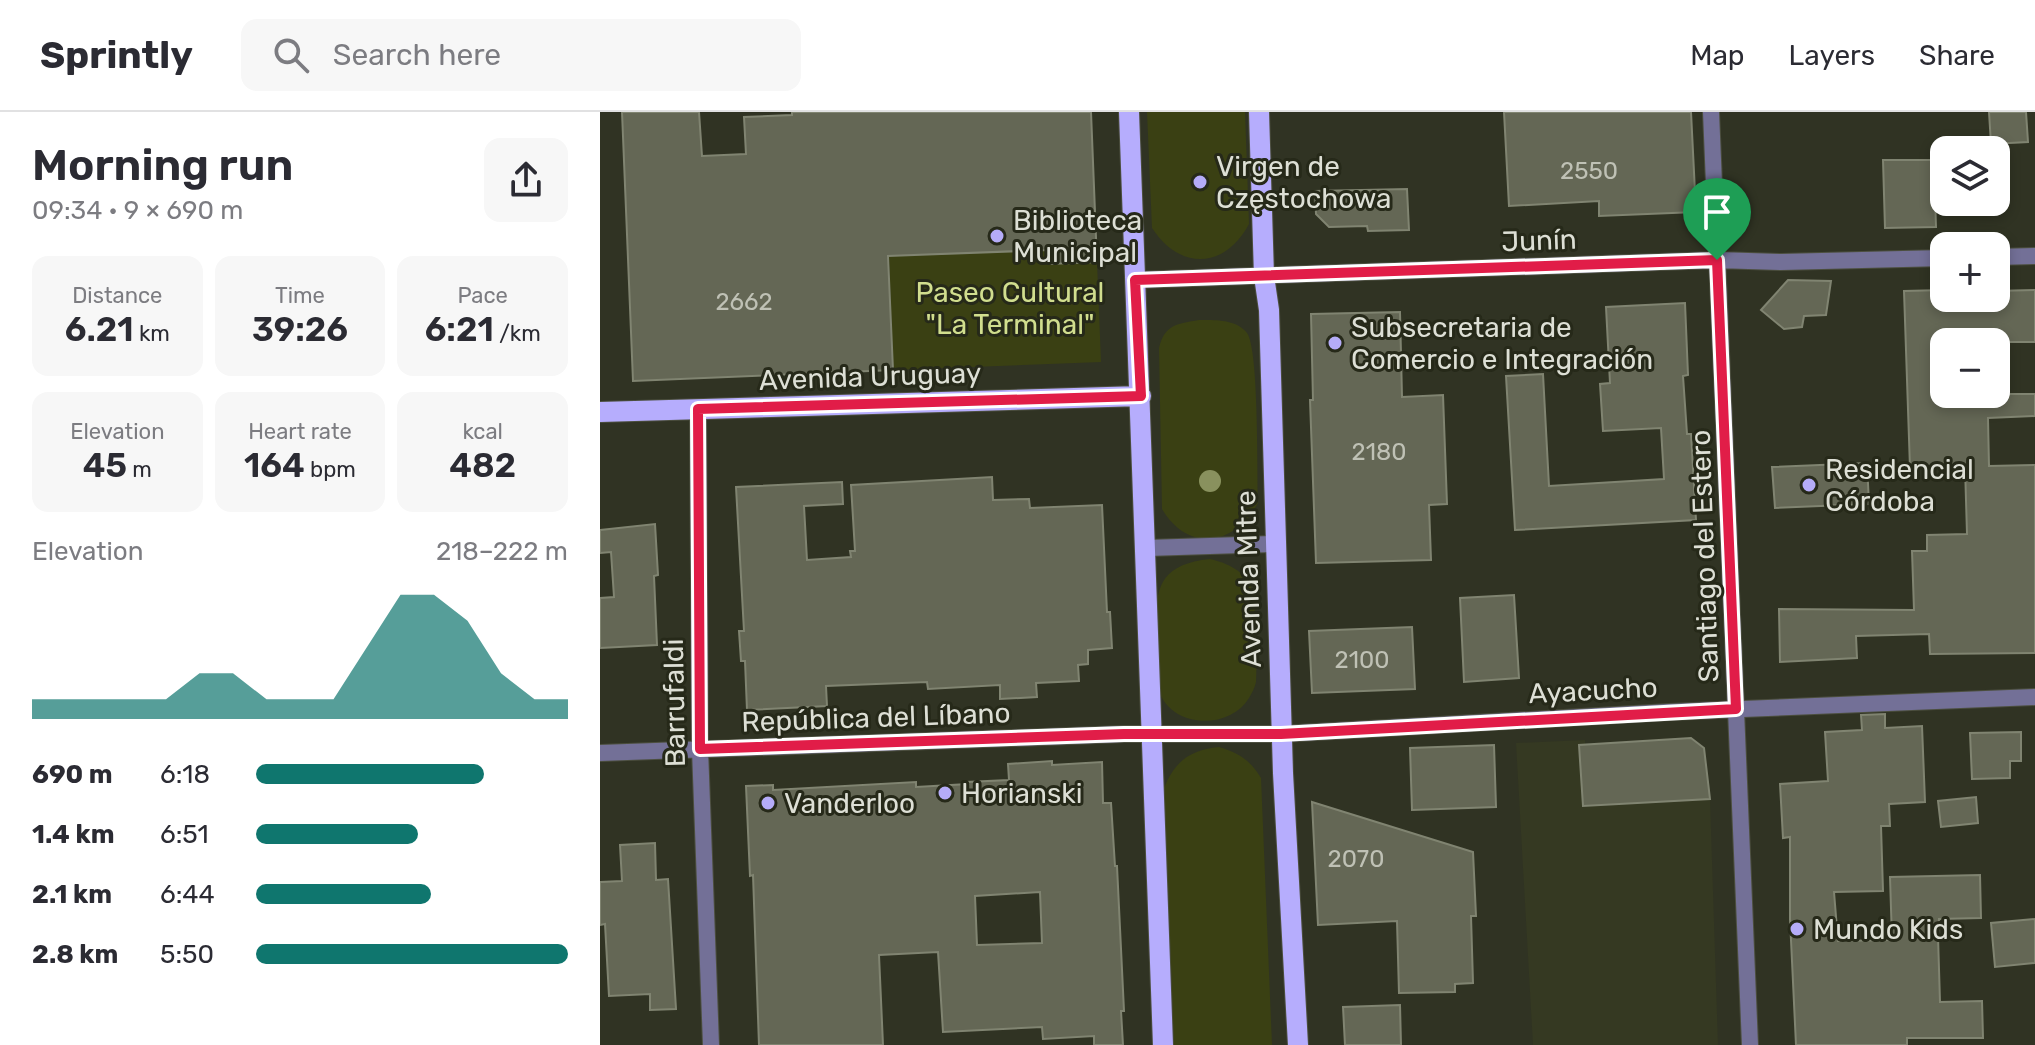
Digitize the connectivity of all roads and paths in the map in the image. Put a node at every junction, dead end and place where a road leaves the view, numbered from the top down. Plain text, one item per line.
1 (1129, 112) edge
2 (1259, 112) edge
3 (1711, 112) edge
4 (2035, 256) edge
5 (2010, 257) edge
6 (1930, 258) edge
7 (1717, 260) junction
8 (1264, 276) junction
9 (1135, 280) junction
10 (1141, 396) junction
11 (698, 409) junction
12 (600, 412) edge
13 (1275, 544) junction
14 (1147, 548) junction
15 (2035, 697) edge
16 (1736, 709) junction
17 (1154, 734) junction
18 (1281, 734) junction
19 (700, 749) junction
20 (600, 753) edge
21 (711, 1045) edge
22 (1163, 1045) edge
23 (1298, 1045) edge
24 (1750, 1045) edge

1 - 9 main road
2 - 8 main road, Avenida Mitre
3 - 7 street, Santiago del Estero
4 - 5 street
6 - 7 street, Junín
7 - 8 street, Junín
7 - 16 street, Santiago del Estero
8 - 9 street, Junín
8 - 13 main road, Avenida Mitre
9 - 10 main road
10 - 11 main road, Avenida Uruguay
10 - 14 main road
11 - 12 main road, Avenida Uruguay
11 - 19 street, Barrufaldi
13 - 14 street
13 - 18 main road, Avenida Mitre
14 - 17 main road
15 - 16 street, Ayacucho
16 - 18 street, Ayacucho
16 - 24 street, Santiago del Estero
17 - 18 street, Ayacucho
17 - 19 street, República del Líbano
17 - 22 main road
18 - 23 main road, Avenida Mitre
19 - 20 street, República del Líbano
19 - 21 street, Barrufaldi

